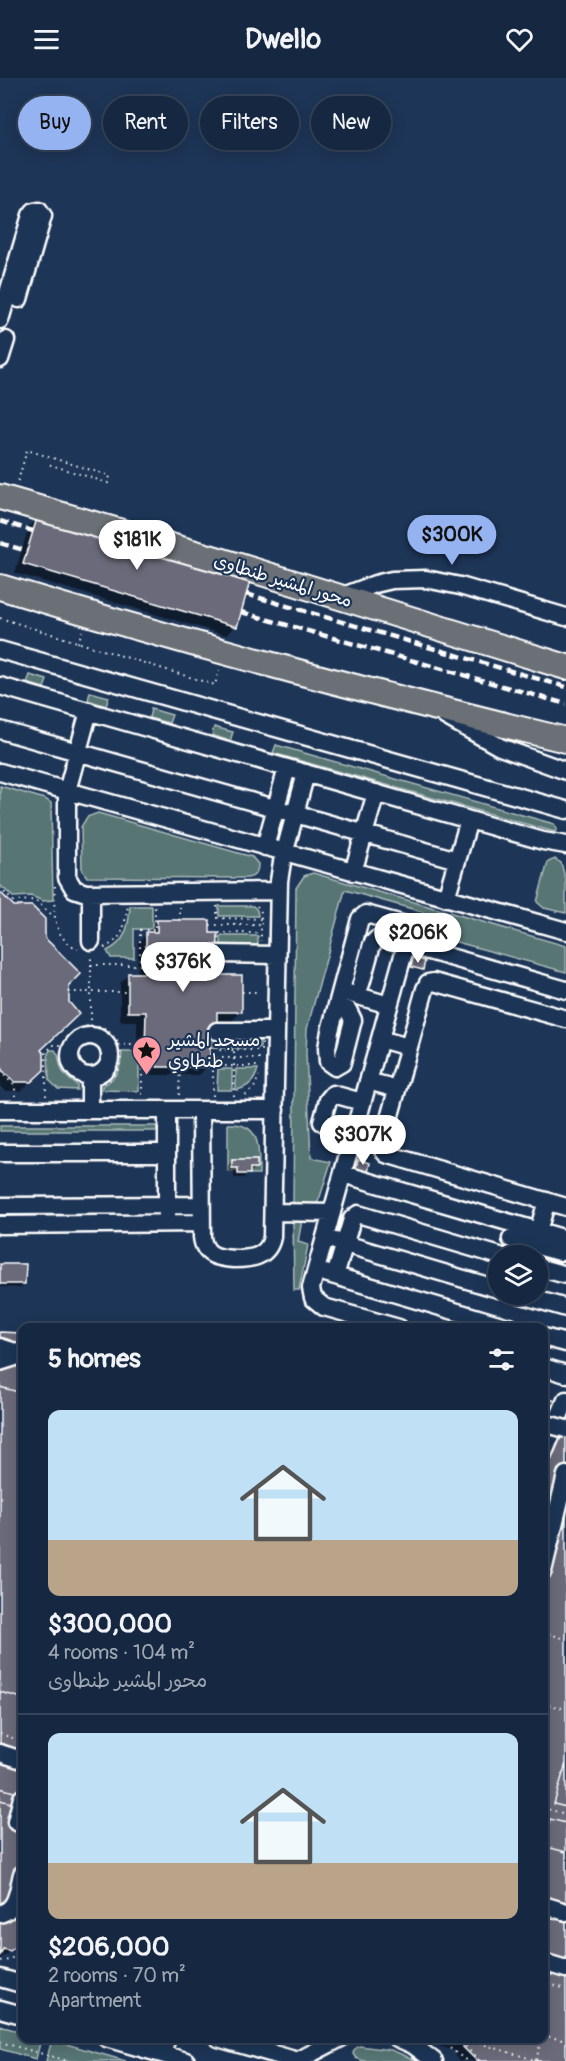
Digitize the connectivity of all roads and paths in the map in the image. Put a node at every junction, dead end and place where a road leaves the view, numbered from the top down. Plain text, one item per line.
1 (19, 299) dead end
2 (0, 320) edge
3 (6, 340) dead end
4 (0, 359) edge
5 (48, 464) dead end
6 (6, 499) edge
7 (0, 587) edge
8 (338, 598) junction
9 (566, 617) edge
10 (0, 618) edge
11 (0, 650) edge
12 (225, 653) junction
13 (566, 667) edge
14 (0, 686) edge
15 (432, 707) junction
16 (88, 711) junction
17 (0, 730) edge
18 (566, 740) edge
19 (77, 752) junction
20 (287, 768) junction
21 (566, 771) edge
22 (0, 772) edge
23 (306, 773) junction
24 (67, 791) junction
25 (376, 793) junction
26 (276, 808) junction
27 (566, 810) edge
28 (295, 814) junction
29 (469, 820) junction
30 (364, 833) junction
31 (566, 845) edge
32 (265, 847) junction
33 (285, 853) junction
34 (457, 860) junction
35 (353, 872) junction
36 (0, 888) edge
37 (278, 891) junction
38 (91, 893) junction
39 (446, 898) junction
40 (155, 903) dead end
41 (217, 903) dead end
42 (180, 912) dead end
43 (54, 918) dead end
44 (261, 919) dead end
45 (180, 920) dead end
46 (210, 925) dead end
47 (278, 925) junction
48 (566, 931) edge
49 (91, 941) joint
50 (406, 945) junction
51 (218, 954) dead end
52 (277, 955) junction
53 (91, 965) junction
54 (361, 984) dead end
55 (566, 990) edge
56 (341, 991) junction
57 (69, 992) dead end
58 (91, 992) junction
59 (128, 992) dead end
60 (242, 992) dead end
61 (252, 992) dead end
62 (389, 1005) junction
63 (337, 1007) dead end
64 (566, 1019) edge
65 (91, 1026) junction
66 (217, 1030) dead end
67 (276, 1030) junction
68 (380, 1039) junction
69 (118, 1045) junction
70 (62, 1046) junction
71 (408, 1047) junction
72 (234, 1050) dead end
73 (210, 1058) dead end
74 (234, 1058) junction
75 (266, 1061) junction
76 (234, 1066) junction
77 (180, 1067) dead end
78 (0, 1071) edge
79 (180, 1077) dead end
80 (90, 1081) junction
81 (368, 1081) junction
82 (397, 1089) junction
83 (15, 1099) dead end
84 (46, 1099) dead end
85 (142, 1099) dead end
86 (221, 1099) dead end
87 (229, 1099) dead end
88 (234, 1099) junction
89 (362, 1102) junction
90 (0, 1110) edge
91 (90, 1110) junction
92 (167, 1110) junction
93 (201, 1110) junction
94 (275, 1110) junction
95 (322, 1122) dead end
96 (0, 1153) edge
97 (167, 1153) junction
98 (342, 1174) junction
99 (547, 1201) junction
100 (167, 1205) junction
101 (201, 1205) junction
102 (0, 1206) edge
103 (566, 1207) edge
104 (273, 1212) junction
105 (332, 1213) junction
106 (167, 1223) junction
107 (202, 1223) junction
108 (0, 1225) edge
109 (538, 1231) junction
110 (325, 1238) junction
111 (511, 1239) dead end
112 (566, 1239) edge
113 (345, 1244) junction
114 (566, 1251) edge
115 (488, 1252) edge
116 (316, 1270) junction
117 (548, 1270) edge
118 (566, 1275) edge
119 (335, 1276) junction
120 (488, 1286) edge
121 (548, 1303) edge
122 (566, 1308) edge
123 (382, 1323) edge
124 (495, 1323) edge
125 (548, 1338) edge
126 (566, 1343) edge
127 (0, 1347) edge
128 (18, 1354) edge
129 (18, 1356) edge
130 (0, 1362) edge
131 (548, 1369) edge
132 (566, 1374) edge
133 (566, 1400) edge
134 (548, 1425) edge
135 (566, 1430) edge
136 (548, 1443) edge
137 (566, 1475) edge
138 (548, 1550) edge
139 (548, 1634) edge
140 (566, 1639) edge
141 (548, 1704) edge
142 (566, 1709) edge
143 (0, 1734) edge
144 (18, 1740) edge
145 (0, 1753) edge
146 (18, 1759) edge
147 (548, 1809) edge
148 (566, 1814) edge
149 (18, 1888) edge
150 (548, 1907) edge
151 (566, 1912) edge
152 (0, 1914) edge
153 (18, 1952) edge
154 (0, 1960) edge
155 (548, 1964) edge
156 (566, 1969) edge
157 (548, 1984) edge
158 (566, 1989) edge
159 (0, 2009) edge
160 (18, 2014) edge
161 (548, 2038) edge
162 (566, 2041) edge
163 (0, 2042) edge
164 (142, 2043) edge
165 (235, 2043) edge
166 (331, 2043) edge
167 (415, 2043) edge
168 (448, 2043) edge
169 (466, 2043) edge
170 (472, 2043) edge
171 (541, 2043) edge
172 (164, 2046) edge
173 (524, 2059) edge
174 (68, 2061) edge
175 (186, 2061) edge
176 (297, 2061) edge
177 (434, 2061) edge
178 (467, 2061) edge
179 (480, 2061) edge
180 (537, 2061) edge

1 - 2 street
3 - 4 street
5 - 6 path
6 - 8 highway, محور المشير طنطاوى
7 - 12 highway
8 - 9 street
8 - 13 highway, محور المشير طنطاوى
10 - 12 path
11 - 27 street
12 - 15 highway
14 - 16 street
15 - 18 highway
15 - 21 street
16 - 19 street
16 - 20 street
17 - 19 street
19 - 24 street
19 - 26 street
20 - 23 street
20 - 26 street
22 - 24 street
23 - 25 street
23 - 28 street
24 - 32 street
24 - 38 street
25 - 29 street
25 - 30 street
26 - 28 street
26 - 32 street
28 - 30 street
28 - 33 street
29 - 31 street
29 - 34 street
30 - 34 street
30 - 35 street
32 - 33 street
33 - 35 street
33 - 37 street
34 - 39 street
35 - 39 street
36 - 43 path
37 - 38 street
37 - 47 street
38 - 49 street
39 - 48 street
40 - 53 path
41 - 44 path
42 - 45 path
46 - 47 path
47 - 52 street
49 - 53 path
50 - 54 street
50 - 55 street
50 - 56 street
50 - 62 street
51 - 52 street
52 - 67 street
53 - 58 path
56 - 62 street
56 - 63 street
57 - 58 path
58 - 59 path
58 - 65 path
60 - 61 path
62 - 68 street
64 - 71 street
65 - 69 path
65 - 70 path
66 - 67 street
67 - 75 street
68 - 71 street
68 - 81 street
69 - 80 path
69 - 85 path
70 - 80 path
70 - 84 path
71 - 82 street
72 - 74 path
73 - 74 path
74 - 75 path
74 - 76 path
75 - 76 path
75 - 88 path
75 - 94 street
76 - 86 path
76 - 88 path
77 - 79 path
78 - 83 path
80 - 91 street
81 - 82 street
81 - 89 street
82 - 99 street
87 - 88 path
89 - 95 street
89 - 98 street
90 - 91 street
91 - 92 street
92 - 93 street
92 - 97 street
93 - 94 street
93 - 101 street
94 - 104 street
96 - 97 street
97 - 100 street
98 - 105 street
98 - 109 street
99 - 103 street
99 - 109 street
100 - 101 street
100 - 102 street
100 - 106 street
101 - 107 street
104 - 105 street
104 - 107 street
105 - 110 street
106 - 107 street
106 - 108 street
109 - 112 street
110 - 113 street
110 - 116 street
111 - 114 street
113 - 115 street
113 - 119 street
113 - 120 street
116 - 119 street
116 - 123 street
117 - 118 street
119 - 124 street
121 - 122 street
125 - 126 street
127 - 128 street
129 - 130 street
131 - 132 street
133 - 136 street
134 - 135 street, bridge
137 - 138 street
139 - 140 path
141 - 142 path
143 - 144 path
145 - 146 street
147 - 148 path
149 - 152 street
150 - 151 street
153 - 154 path
155 - 156 street
157 - 158 path
159 - 160 street
161 - 162 path
163 - 174 path
164 - 172 street
165 - 176 street
166 - 176 street
167 - 177 street
168 - 178 path
169 - 179 path
170 - 173 path
171 - 180 path
172 - 175 street
173 - 180 path

